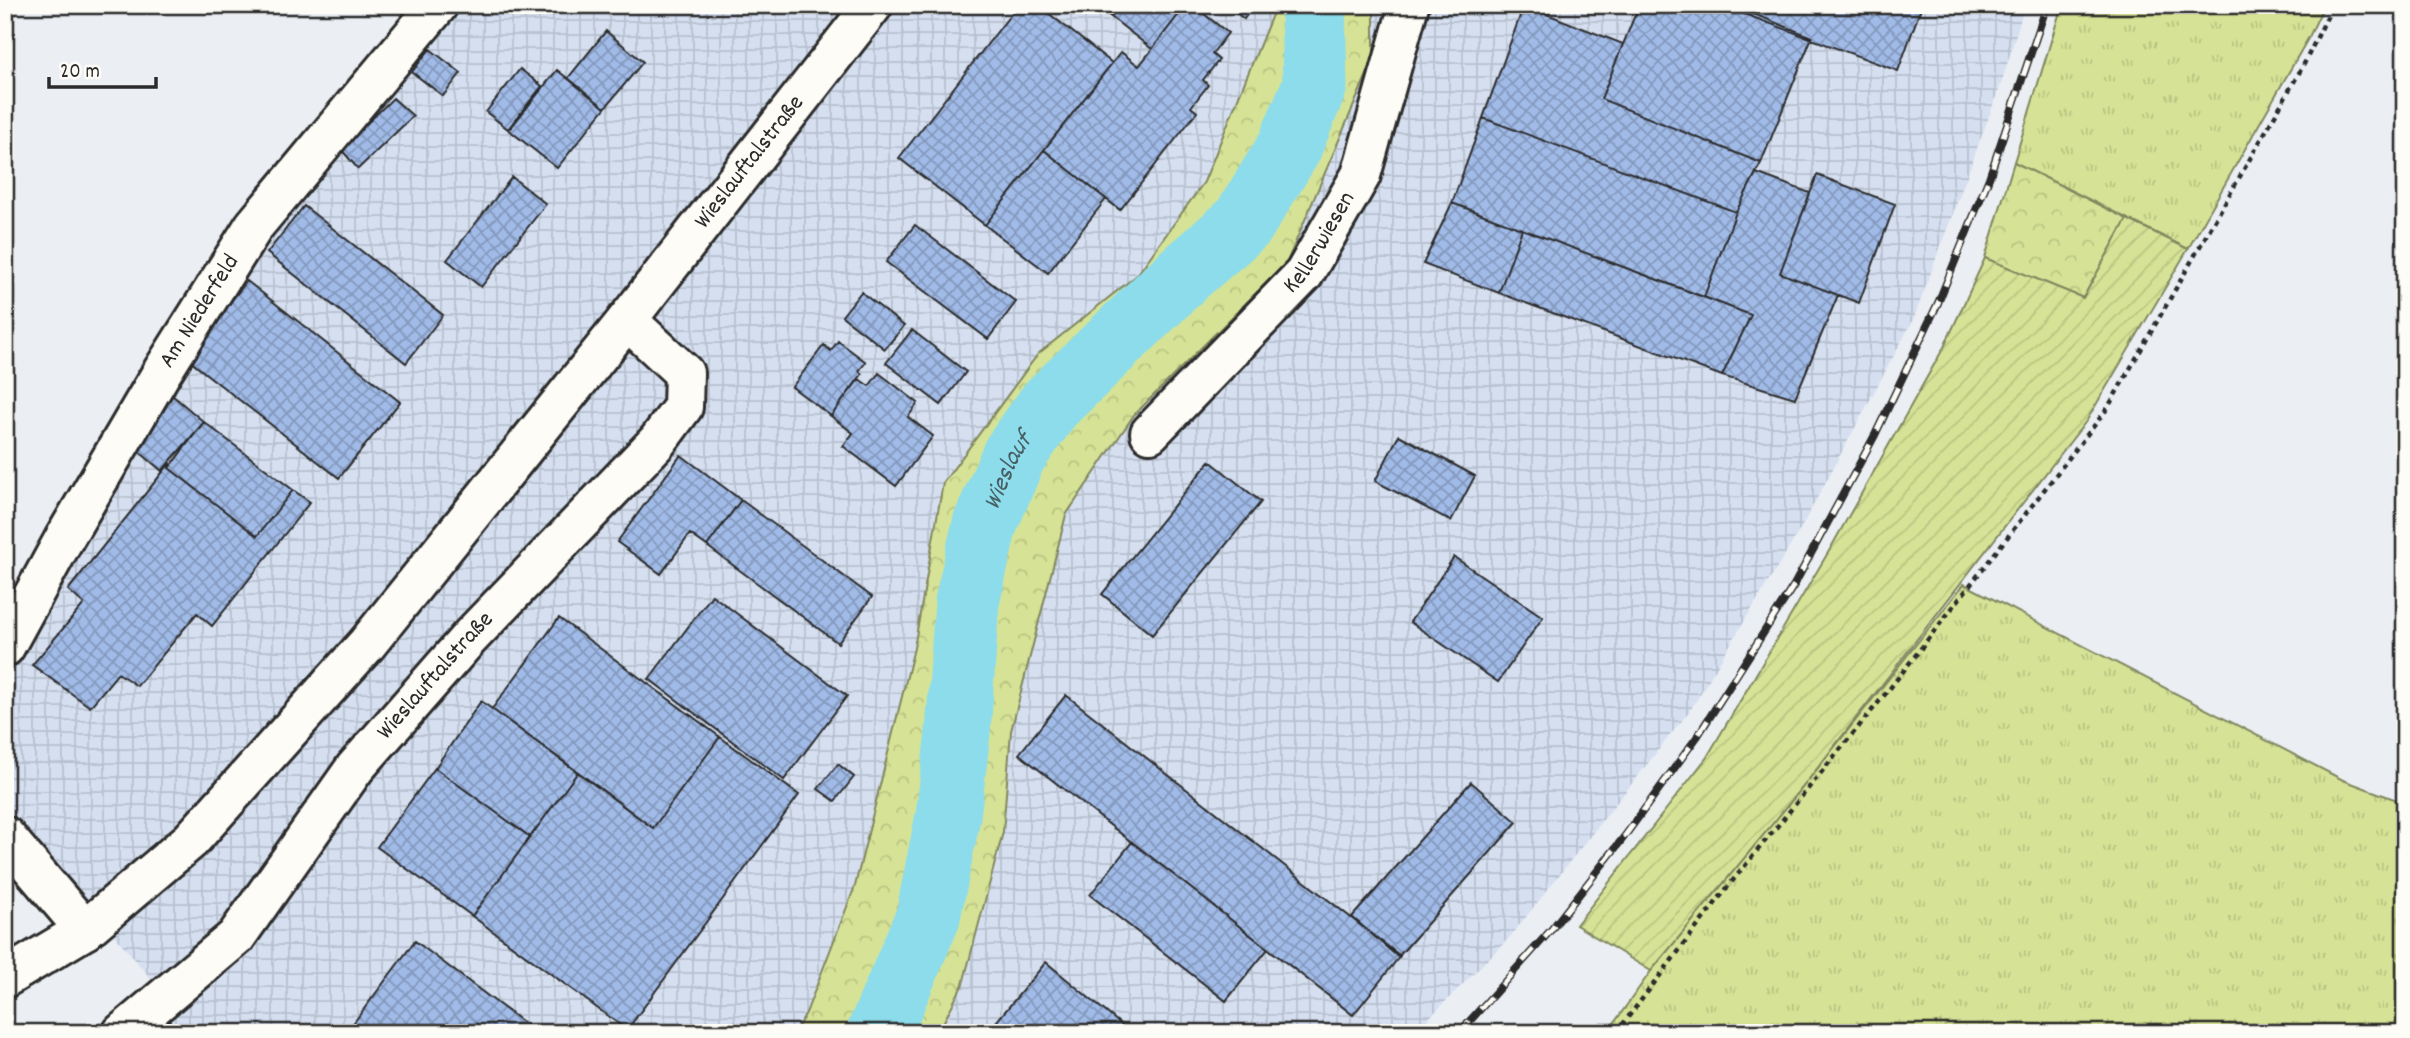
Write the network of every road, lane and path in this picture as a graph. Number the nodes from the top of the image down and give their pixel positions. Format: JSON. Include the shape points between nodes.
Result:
{"nodes":[{"id":1,"x":438,"y":5,"type":"edge"},
{"id":2,"x":873,"y":5,"type":"edge"},
{"id":3,"x":1409,"y":5,"type":"edge"},
{"id":4,"x":2333,"y":5,"type":"edge"},
{"id":5,"x":627,"y":320,"type":"junction"},
{"id":6,"x":1150,"y":432,"type":"dead end"},
{"id":7,"x":5,"y":648,"type":"edge"},
{"id":8,"x":5,"y":836,"type":"edge"},
{"id":9,"x":85,"y":930,"type":"junction"},
{"id":10,"x":5,"y":978,"type":"edge"},
{"id":11,"x":122,"y":1033,"type":"edge"},
{"id":12,"x":1616,"y":1033,"type":"edge"}],
"edges":[{"from":1,"to":7,"type":"street","name":"Am Niederfeld","via":[[254,226],[162,372]]},
{"from":2,"to":5,"type":"street","name":"Wieslauftalstraße"},
{"from":3,"to":6,"type":"street","name":"Kellerwiesen","via":[[1361,175],[1304,274]]},
{"from":4,"to":12,"type":"path","via":[[2303,66],[2107,409]]},
{"from":5,"to":9,"type":"street","name":"Wieslauftalstraße","via":[[367,645],[191,840]]},
{"from":5,"to":11,"type":"street","name":"Wieslauftalstraße","via":[[684,373],[683,407],[657,442],[469,638],[355,768],[236,937]]},
{"from":8,"to":9,"type":"street"},
{"from":9,"to":10,"type":"street","name":"Wieslauftalstraße"}]}
